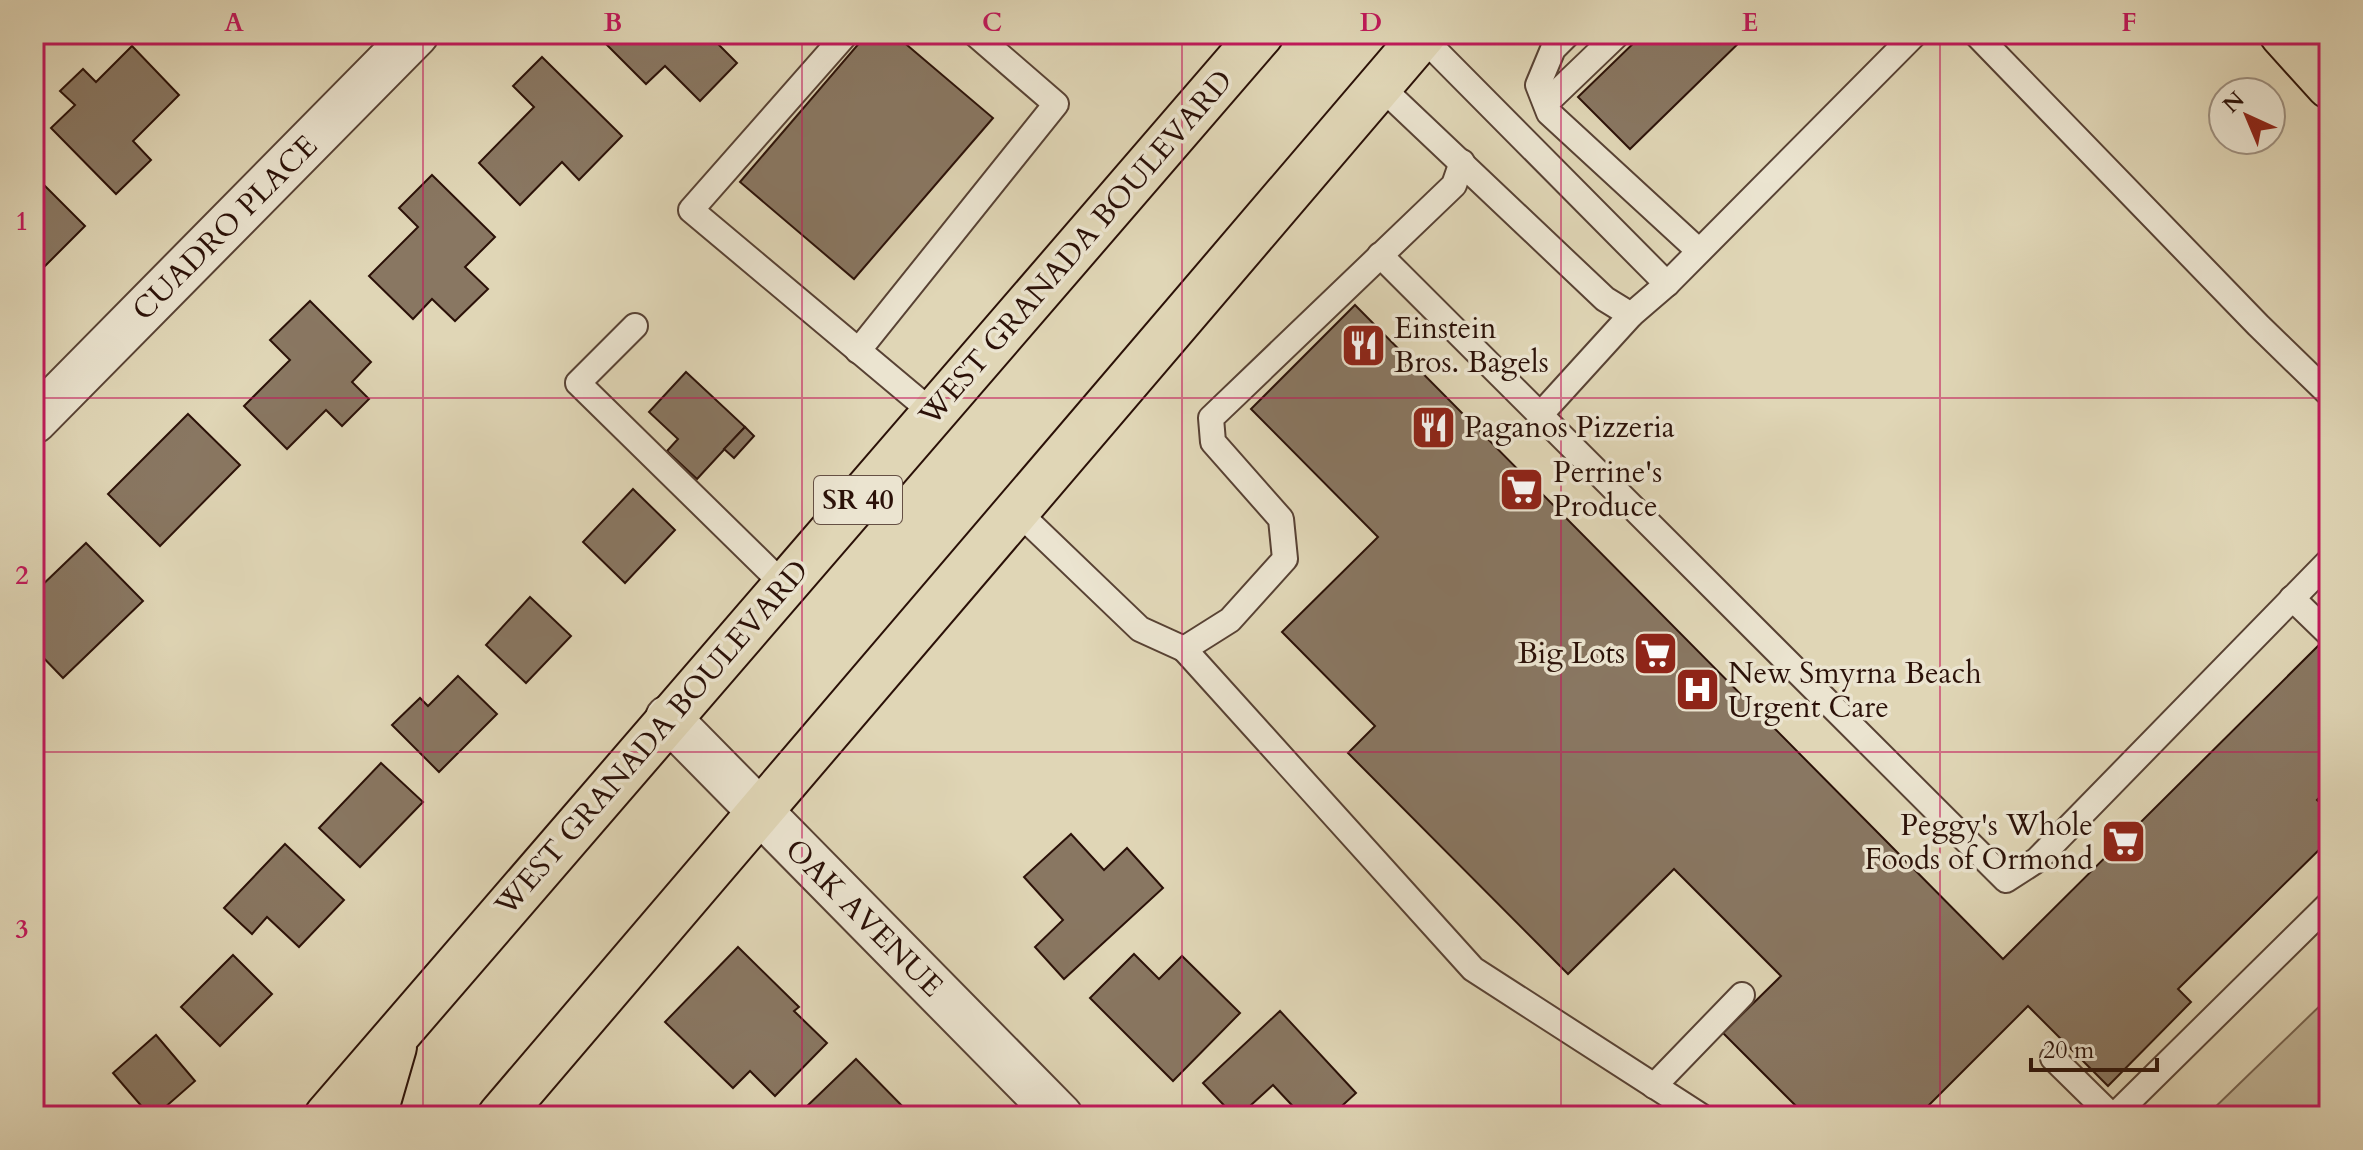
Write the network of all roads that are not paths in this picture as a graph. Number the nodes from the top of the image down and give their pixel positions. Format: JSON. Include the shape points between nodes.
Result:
{"nodes":[{"id":1,"x":416,"y":34,"type":"edge"},
{"id":2,"x":846,"y":34,"type":"edge"},
{"id":3,"x":975,"y":34,"type":"edge"},
{"id":4,"x":1261,"y":34,"type":"edge"},
{"id":5,"x":1568,"y":34,"type":"edge"},
{"id":6,"x":1618,"y":34,"type":"edge"},
{"id":7,"x":1915,"y":34,"type":"edge"},
{"id":8,"x":1976,"y":34,"type":"edge"},
{"id":9,"x":2282,"y":34,"type":"edge"},
{"id":10,"x":1423,"y":36,"type":"edge"},
{"id":11,"x":1380,"y":86,"type":"junction"},
{"id":12,"x":2329,"y":86,"type":"edge"},
{"id":13,"x":1546,"y":103,"type":"junction"},
{"id":14,"x":1462,"y":162,"type":"junction"},
{"id":15,"x":1699,"y":251,"type":"junction"},
{"id":16,"x":1380,"y":255,"type":"junction"},
{"id":17,"x":1667,"y":284,"type":"junction"},
{"id":18,"x":1631,"y":315,"type":"junction"},
{"id":19,"x":635,"y":326,"type":"dead end"},
{"id":20,"x":858,"y":351,"type":"junction"},
{"id":21,"x":2329,"y":394,"type":"edge"},
{"id":22,"x":933,"y":413,"type":"junction"},
{"id":23,"x":1540,"y":415,"type":"junction"},
{"id":24,"x":34,"y":421,"type":"edge"},
{"id":25,"x":1017,"y":511,"type":"junction"},
{"id":26,"x":2326,"y":569,"type":"edge"},
{"id":27,"x":784,"y":585,"type":"junction"},
{"id":28,"x":2292,"y":598,"type":"junction"},
{"id":29,"x":2329,"y":634,"type":"edge"},
{"id":30,"x":1184,"y":649,"type":"junction"},
{"id":31,"x":668,"y":718,"type":"junction"},
{"id":32,"x":759,"y":812,"type":"junction"},
{"id":33,"x":2329,"y":904,"type":"edge"},
{"id":34,"x":1742,"y":995,"type":"dead end"},
{"id":35,"x":398,"y":1033,"type":"junction"},
{"id":36,"x":2053,"y":1058,"type":"dead end"},
{"id":37,"x":1654,"y":1086,"type":"junction"},
{"id":38,"x":327,"y":1116,"type":"edge"},
{"id":39,"x":374,"y":1116,"type":"edge"},
{"id":40,"x":500,"y":1116,"type":"edge"},
{"id":41,"x":1060,"y":1116,"type":"edge"},
{"id":42,"x":1701,"y":1116,"type":"edge"},
{"id":43,"x":2113,"y":1116,"type":"edge"}],
"edges":[{"from":1,"to":24,"type":"street","name":"CUADRO PLACE"},
{"from":2,"to":20,"type":"lane","via":[[691,210]]},
{"from":3,"to":20,"type":"lane","via":[[1056,104]]},
{"from":4,"to":22,"type":"main road","name":"WEST GRANADA BOULEVARD","number":"SR 40"},
{"from":5,"to":13,"type":"lane","via":[[1553,49],[1538,85]]},
{"from":6,"to":13,"type":"lane"},
{"from":7,"to":15,"type":"lane"},
{"from":8,"to":21,"type":"lane"},
{"from":9,"to":12,"type":"main road"},
{"from":10,"to":11,"type":"main road"},
{"from":10,"to":17,"type":"lane"},
{"from":11,"to":14,"type":"lane"},
{"from":11,"to":25,"type":"main road"},
{"from":13,"to":15,"type":"lane","via":[[1549,113]]},
{"from":14,"to":16,"type":"lane","via":[[1454,185]]},
{"from":14,"to":18,"type":"lane","via":[[1605,299]]},
{"from":15,"to":17,"type":"lane"},
{"from":16,"to":23,"type":"lane"},
{"from":16,"to":30,"type":"lane","via":[[1211,418],[1213,442],[1281,519],[1285,559],[1230,620]]},
{"from":17,"to":18,"type":"lane"},
{"from":18,"to":23,"type":"lane"},
{"from":19,"to":27,"type":"lane","via":[[578,383]]},
{"from":20,"to":22,"type":"lane"},
{"from":22,"to":27,"type":"main road","name":"WEST GRANADA BOULEVARD","number":"SR 40"},
{"from":23,"to":28,"type":"lane","via":[[2006,880],[2037,860]]},
{"from":25,"to":30,"type":"lane","via":[[1140,629]]},
{"from":25,"to":32,"type":"main road"},
{"from":26,"to":28,"type":"lane"},
{"from":27,"to":31,"type":"main road","name":"WEST GRANADA BOULEVARD","number":"SR 40"},
{"from":28,"to":29,"type":"lane"},
{"from":30,"to":37,"type":"lane","via":[[1473,969]]},
{"from":31,"to":32,"type":"street","name":"OAK AVENUE"},
{"from":31,"to":35,"type":"main road","name":"WEST GRANADA BOULEVARD","number":"SR 40"},
{"from":32,"to":40,"type":"main road"},
{"from":32,"to":41,"type":"street","name":"OAK AVENUE"},
{"from":33,"to":43,"type":"lane"},
{"from":34,"to":37,"type":"lane"},
{"from":35,"to":38,"type":"main road","name":"WEST GRANADA BOULEVARD","number":"SR 40"},
{"from":35,"to":39,"type":"main road"},
{"from":36,"to":43,"type":"lane"},
{"from":37,"to":42,"type":"lane"}]}
